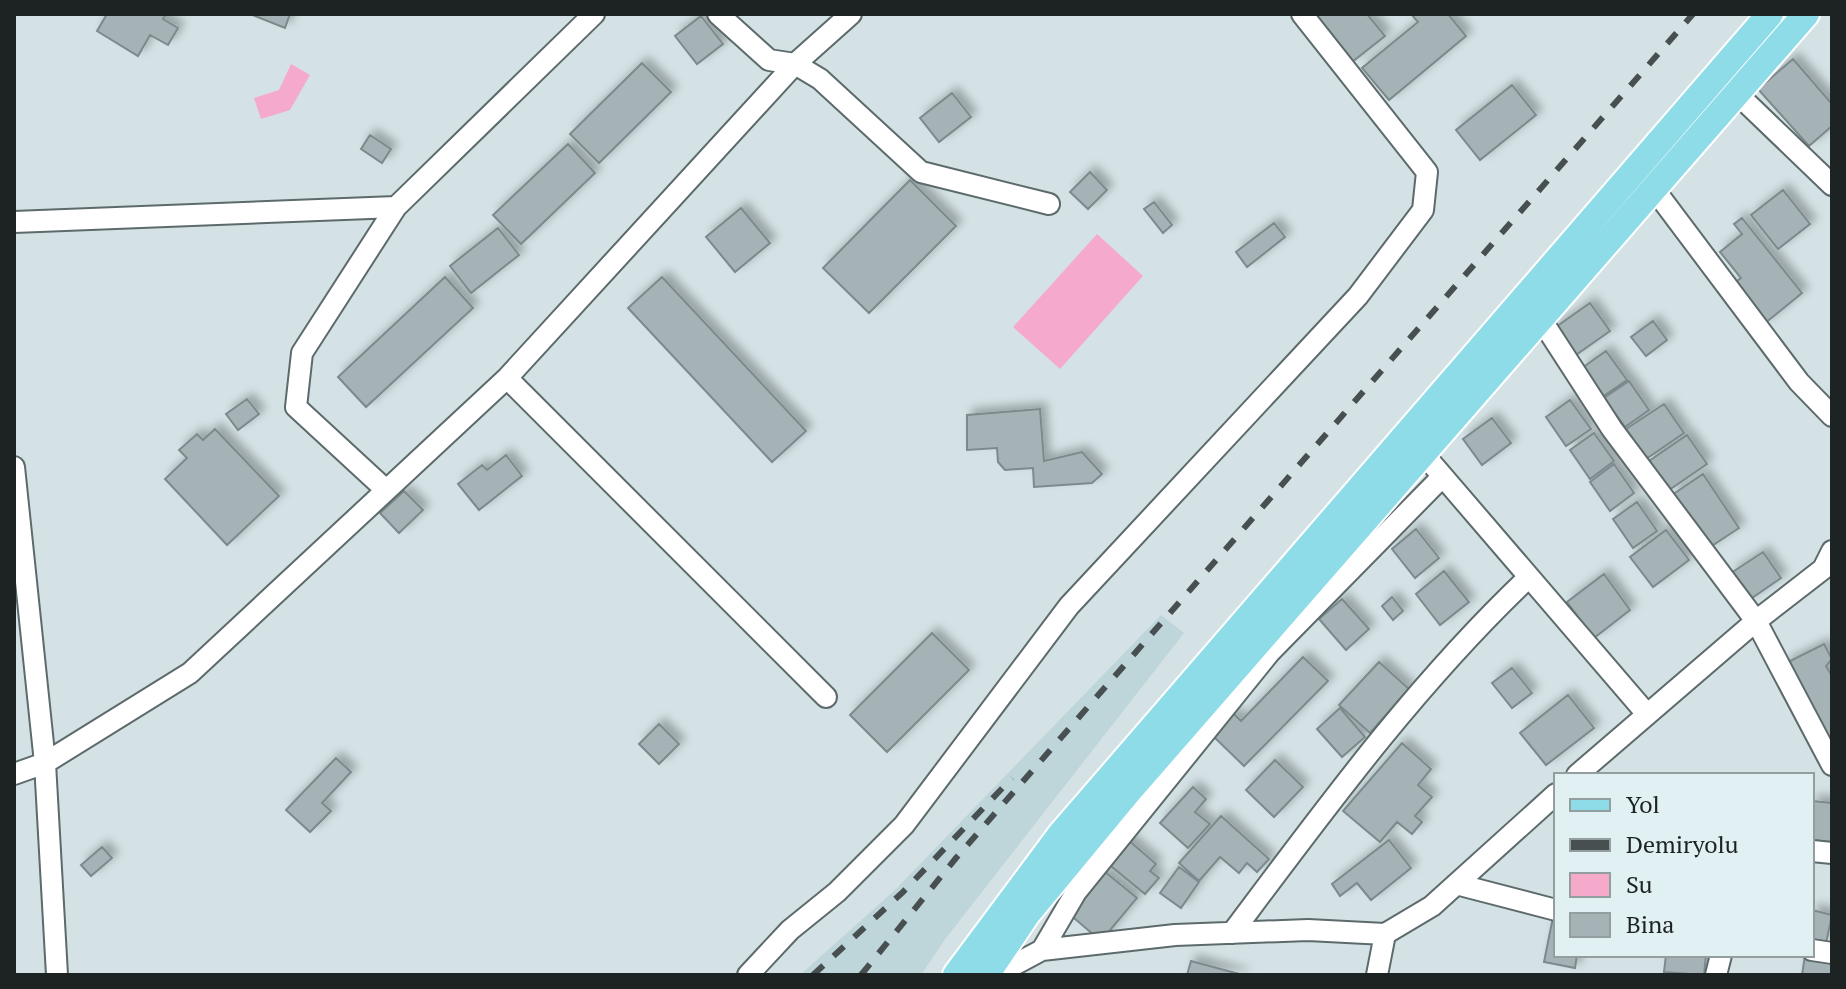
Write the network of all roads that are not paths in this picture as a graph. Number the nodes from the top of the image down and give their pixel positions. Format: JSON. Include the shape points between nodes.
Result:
{"nodes":[{"id":1,"x":594,"y":14,"type":"edge"},
{"id":2,"x":718,"y":14,"type":"edge"},
{"id":3,"x":851,"y":14,"type":"edge"},
{"id":4,"x":1302,"y":14,"type":"edge"},
{"id":5,"x":1770,"y":14,"type":"edge"},
{"id":6,"x":1806,"y":14,"type":"edge"},
{"id":7,"x":795,"y":64,"type":"junction"},
{"id":8,"x":1719,"y":76,"type":"junction"},
{"id":9,"x":1738,"y":95,"type":"junction"},
{"id":10,"x":1645,"y":178,"type":"junction"},
{"id":11,"x":1832,"y":185,"type":"edge"},
{"id":12,"x":1049,"y":204,"type":"dead end"},
{"id":13,"x":396,"y":207,"type":"junction"},
{"id":14,"x":14,"y":222,"type":"edge"},
{"id":15,"x":1534,"y":308,"type":"junction"},
{"id":16,"x":507,"y":378,"type":"junction"},
{"id":17,"x":1832,"y":416,"type":"edge"},
{"id":18,"x":1415,"y":443,"type":"junction"},
{"id":19,"x":14,"y":467,"type":"edge"},
{"id":20,"x":1442,"y":477,"type":"junction"},
{"id":21,"x":386,"y":490,"type":"junction"},
{"id":22,"x":1832,"y":551,"type":"edge"},
{"id":23,"x":1529,"y":577,"type":"junction"},
{"id":24,"x":1756,"y":621,"type":"junction"},
{"id":25,"x":826,"y":697,"type":"dead end"},
{"id":26,"x":1646,"y":713,"type":"junction"},
{"id":27,"x":45,"y":763,"type":"junction"},
{"id":28,"x":1832,"y":765,"type":"edge"},
{"id":29,"x":1579,"y":773,"type":"edge"},
{"id":30,"x":14,"y":774,"type":"edge"},
{"id":31,"x":1554,"y":796,"type":"edge"},
{"id":32,"x":1456,"y":884,"type":"junction"},
{"id":33,"x":1554,"y":909,"type":"edge"},
{"id":34,"x":1232,"y":933,"type":"junction"},
{"id":35,"x":1385,"y":934,"type":"junction"},
{"id":36,"x":1042,"y":950,"type":"junction"},
{"id":37,"x":57,"y":975,"type":"edge"},
{"id":38,"x":748,"y":975,"type":"edge"},
{"id":39,"x":956,"y":975,"type":"edge"},
{"id":40,"x":986,"y":975,"type":"edge"},
{"id":41,"x":995,"y":975,"type":"edge"},
{"id":42,"x":1377,"y":975,"type":"edge"}],
"edges":[{"from":1,"to":13,"type":"street"},
{"from":2,"to":7,"type":"street","via":[[769,60]]},
{"from":3,"to":7,"type":"street"},
{"from":4,"to":38,"type":"street","via":[[1427,172],[1423,210],[1358,296],[1069,606],[904,825]]},
{"from":5,"to":8,"type":"main road"},
{"from":6,"to":9,"type":"main road"},
{"from":7,"to":12,"type":"street","via":[[820,79],[921,172]]},
{"from":7,"to":16,"type":"street"},
{"from":8,"to":9,"type":"street"},
{"from":8,"to":10,"type":"main road"},
{"from":9,"to":10,"type":"main road"},
{"from":9,"to":11,"type":"street"},
{"from":10,"to":15,"type":"main road"},
{"from":10,"to":17,"type":"street","via":[[1799,382]]},
{"from":13,"to":14,"type":"street"},
{"from":13,"to":21,"type":"street","via":[[302,353],[296,407]]},
{"from":15,"to":18,"type":"main road"},
{"from":15,"to":24,"type":"street","via":[[1612,429]]},
{"from":16,"to":21,"type":"street"},
{"from":16,"to":25,"type":"street"},
{"from":18,"to":20,"type":"street"},
{"from":18,"to":39,"type":"main road","via":[[1061,834]]},
{"from":18,"to":40,"type":"main road","via":[[1027,914]]},
{"from":19,"to":27,"type":"street"},
{"from":20,"to":23,"type":"street"},
{"from":20,"to":36,"type":"street","via":[[1270,652],[1076,892]]},
{"from":21,"to":27,"type":"street","via":[[190,673]]},
{"from":22,"to":24,"type":"street","via":[[1823,569]]},
{"from":23,"to":26,"type":"street"},
{"from":23,"to":34,"type":"street","via":[[1477,626],[1355,768]]},
{"from":24,"to":26,"type":"street"},
{"from":24,"to":28,"type":"street"},
{"from":26,"to":29,"type":"street"},
{"from":27,"to":30,"type":"street"},
{"from":27,"to":37,"type":"street"},
{"from":31,"to":32,"type":"street"},
{"from":32,"to":33,"type":"street"},
{"from":32,"to":35,"type":"street","via":[[1432,906]]},
{"from":34,"to":35,"type":"street"},
{"from":34,"to":36,"type":"street"},
{"from":35,"to":42,"type":"street"},
{"from":36,"to":41,"type":"street"}]}
